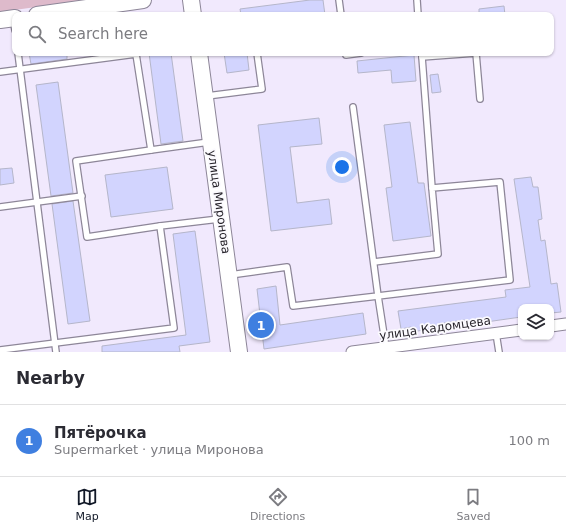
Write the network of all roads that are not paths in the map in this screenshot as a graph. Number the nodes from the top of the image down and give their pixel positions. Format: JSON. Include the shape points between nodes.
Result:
{"nodes":[{"id":1,"x":143,"y":0,"type":"edge"},
{"id":2,"x":191,"y":0,"type":"edge"},
{"id":3,"x":339,"y":0,"type":"edge"},
{"id":4,"x":417,"y":0,"type":"edge"},
{"id":5,"x":58,"y":12,"type":"edge"},
{"id":6,"x":193,"y":12,"type":"edge"},
{"id":7,"x":341,"y":12,"type":"edge"},
{"id":8,"x":418,"y":12,"type":"edge"},
{"id":9,"x":18,"y":56,"type":"edge"},
{"id":10,"x":122,"y":56,"type":"edge"},
{"id":11,"x":136,"y":56,"type":"edge"},
{"id":12,"x":199,"y":56,"type":"edge"},
{"id":13,"x":257,"y":56,"type":"edge"},
{"id":14,"x":422,"y":56,"type":"edge"},
{"id":15,"x":476,"y":56,"type":"edge"},
{"id":16,"x":20,"y":70,"type":"junction"},
{"id":17,"x":0,"y":72,"type":"edge"},
{"id":18,"x":205,"y":96,"type":"junction"},
{"id":19,"x":480,"y":99,"type":"dead end"},
{"id":20,"x":353,"y":107,"type":"dead end"},
{"id":21,"x":211,"y":141,"type":"junction"},
{"id":22,"x":150,"y":150,"type":"junction"},
{"id":23,"x":432,"y":188,"type":"junction"},
{"id":24,"x":82,"y":196,"type":"junction"},
{"id":25,"x":38,"y":202,"type":"junction"},
{"id":26,"x":0,"y":207,"type":"edge"},
{"id":27,"x":221,"y":219,"type":"junction"},
{"id":28,"x":160,"y":226,"type":"junction"},
{"id":29,"x":374,"y":262,"type":"junction"},
{"id":30,"x":229,"y":275,"type":"junction"},
{"id":31,"x":378,"y":296,"type":"junction"},
{"id":32,"x":566,"y":324,"type":"edge"},
{"id":33,"x":554,"y":326,"type":"edge"},
{"id":34,"x":518,"y":330,"type":"edge"},
{"id":35,"x":496,"y":333,"type":"junction"},
{"id":36,"x":56,"y":343,"type":"junction"},
{"id":37,"x":386,"y":348,"type":"junction"},
{"id":38,"x":0,"y":350,"type":"edge"},
{"id":39,"x":56,"y":352,"type":"edge"},
{"id":40,"x":239,"y":352,"type":"edge"},
{"id":41,"x":352,"y":352,"type":"edge"},
{"id":42,"x":499,"y":352,"type":"edge"}],
"edges":[{"from":1,"to":5,"type":"main road"},
{"from":2,"to":6,"type":"main road"},
{"from":3,"to":7,"type":"lane"},
{"from":4,"to":8,"type":"lane"},
{"from":9,"to":16,"type":"lane"},
{"from":10,"to":16,"type":"lane"},
{"from":11,"to":22,"type":"lane"},
{"from":12,"to":18,"type":"main road","name":"улица Миронова"},
{"from":13,"to":18,"type":"lane","via":[[262,89]]},
{"from":14,"to":23,"type":"lane"},
{"from":15,"to":19,"type":"lane"},
{"from":16,"to":17,"type":"lane"},
{"from":16,"to":25,"type":"lane"},
{"from":18,"to":21,"type":"main road","name":"улица Миронова"},
{"from":20,"to":29,"type":"lane"},
{"from":21,"to":22,"type":"lane"},
{"from":21,"to":27,"type":"main road","name":"улица Миронова"},
{"from":22,"to":24,"type":"lane","via":[[76,161]]},
{"from":23,"to":29,"type":"lane","via":[[438,254]]},
{"from":23,"to":31,"type":"lane","via":[[500,182],[510,280]]},
{"from":24,"to":25,"type":"lane"},
{"from":24,"to":28,"type":"lane","via":[[87,237]]},
{"from":25,"to":26,"type":"lane"},
{"from":25,"to":36,"type":"lane"},
{"from":27,"to":28,"type":"lane"},
{"from":27,"to":30,"type":"main road","name":"улица Миронова"},
{"from":28,"to":36,"type":"lane","via":[[174,328]]},
{"from":29,"to":31,"type":"lane"},
{"from":30,"to":31,"type":"lane","via":[[287,267],[293,306]]},
{"from":30,"to":40,"type":"main road","name":"улица Миронова"},
{"from":31,"to":37,"type":"lane"},
{"from":32,"to":33,"type":"street"},
{"from":34,"to":35,"type":"street","name":"улица Кадомцева"},
{"from":35,"to":37,"type":"street","name":"улица Кадомцева"},
{"from":35,"to":42,"type":"lane"},
{"from":36,"to":38,"type":"lane"},
{"from":36,"to":39,"type":"lane"},
{"from":37,"to":41,"type":"street","name":"улица Кадомцева"}]}
